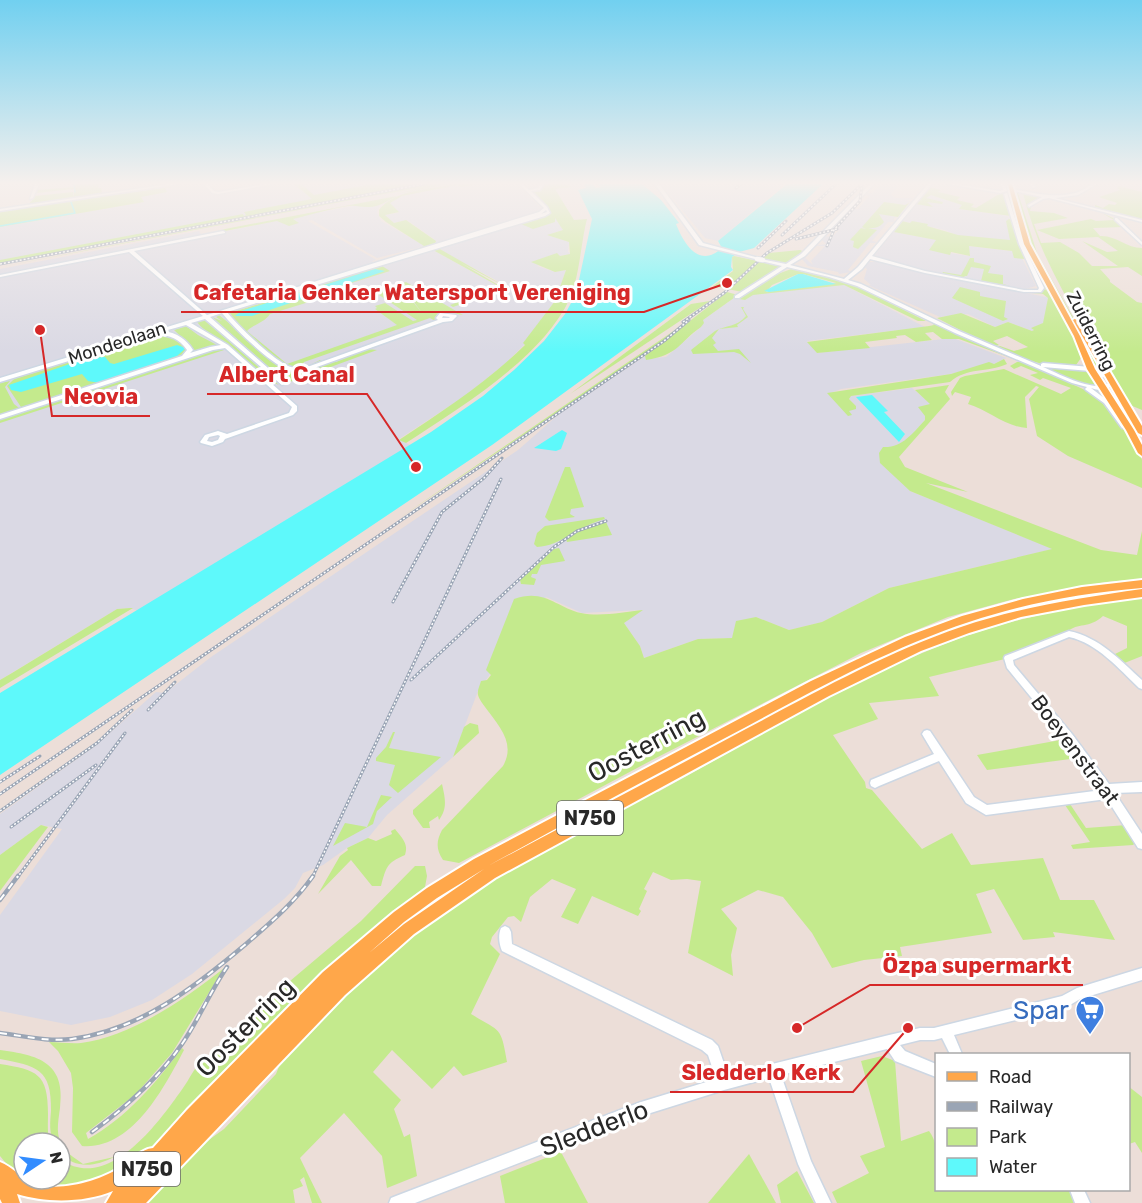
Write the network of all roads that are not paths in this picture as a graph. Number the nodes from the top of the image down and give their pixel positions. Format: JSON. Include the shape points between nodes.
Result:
{"nodes":[{"id":1,"x":181,"y":240,"type":"edge"},
{"id":2,"x":455,"y":240,"type":"edge"},
{"id":3,"x":456,"y":240,"type":"edge"},
{"id":4,"x":697,"y":240,"type":"edge"},
{"id":5,"x":818,"y":240,"type":"edge"},
{"id":6,"x":883,"y":240,"type":"edge"},
{"id":7,"x":1021,"y":240,"type":"edge"},
{"id":8,"x":1026,"y":240,"type":"edge"},
{"id":9,"x":1032,"y":240,"type":"edge"},
{"id":10,"x":443,"y":244,"type":"junction"},
{"id":11,"x":130,"y":250,"type":"junction"},
{"id":12,"x":869,"y":257,"type":"junction"},
{"id":13,"x":789,"y":266,"type":"junction"},
{"id":14,"x":0,"y":276,"type":"edge"},
{"id":15,"x":848,"y":280,"type":"junction"},
{"id":16,"x":737,"y":297,"type":"dead end"},
{"id":17,"x":223,"y":311,"type":"junction"},
{"id":18,"x":216,"y":313,"type":"junction"},
{"id":19,"x":464,"y":315,"type":"dead end"},
{"id":20,"x":206,"y":316,"type":"junction"},
{"id":21,"x":198,"y":318,"type":"junction"},
{"id":22,"x":230,"y":320,"type":"junction"},
{"id":23,"x":183,"y":323,"type":"junction"},
{"id":24,"x":202,"y":331,"type":"junction"},
{"id":25,"x":174,"y":334,"type":"junction"},
{"id":26,"x":140,"y":337,"type":"junction"},
{"id":27,"x":226,"y":346,"type":"junction"},
{"id":28,"x":1084,"y":354,"type":"junction"},
{"id":29,"x":1020,"y":359,"type":"junction"},
{"id":30,"x":178,"y":360,"type":"junction"},
{"id":31,"x":1072,"y":367,"type":"junction"},
{"id":32,"x":1091,"y":369,"type":"junction"},
{"id":33,"x":2,"y":379,"type":"edge"},
{"id":34,"x":1111,"y":381,"type":"junction"},
{"id":35,"x":1074,"y":382,"type":"junction"},
{"id":36,"x":282,"y":383,"type":"dead end"},
{"id":37,"x":1102,"y":388,"type":"junction"},
{"id":38,"x":0,"y":417,"type":"edge"},
{"id":39,"x":208,"y":433,"type":"dead end"},
{"id":40,"x":1138,"y":436,"type":"edge"},
{"id":41,"x":1142,"y":453,"type":"edge"},
{"id":42,"x":1142,"y":584,"type":"edge"},
{"id":43,"x":1142,"y":592,"type":"edge"},
{"id":44,"x":1142,"y":685,"type":"edge"},
{"id":45,"x":927,"y":734,"type":"dead end"},
{"id":46,"x":940,"y":756,"type":"junction"},
{"id":47,"x":875,"y":783,"type":"dead end"},
{"id":48,"x":1142,"y":787,"type":"edge"},
{"id":49,"x":1108,"y":791,"type":"junction"},
{"id":50,"x":1142,"y":844,"type":"edge"},
{"id":51,"x":506,"y":932,"type":"dead end"},
{"id":52,"x":1142,"y":974,"type":"edge"},
{"id":53,"x":946,"y":1032,"type":"junction"},
{"id":54,"x":889,"y":1041,"type":"junction"},
{"id":55,"x":956,"y":1053,"type":"edge"},
{"id":56,"x":773,"y":1070,"type":"junction"},
{"id":57,"x":935,"y":1070,"type":"edge"},
{"id":58,"x":724,"y":1083,"type":"junction"},
{"id":59,"x":176,"y":1134,"type":"junction"},
{"id":60,"x":0,"y":1171,"type":"edge"},
{"id":61,"x":0,"y":1178,"type":"edge"},
{"id":62,"x":11,"y":1203,"type":"edge"},
{"id":63,"x":115,"y":1203,"type":"edge"},
{"id":64,"x":133,"y":1203,"type":"edge"},
{"id":65,"x":396,"y":1203,"type":"edge"},
{"id":66,"x":824,"y":1203,"type":"edge"}],
"edges":[{"from":1,"to":11,"type":"street"},
{"from":2,"to":10,"type":"street","name":"Mondeolaan"},
{"from":3,"to":10,"type":"street","name":"Mondeolaan"},
{"from":4,"to":13,"type":"street","bridge":true,"via":[[716,250]]},
{"from":5,"to":13,"type":"street"},
{"from":6,"to":12,"type":"street"},
{"from":7,"to":12,"type":"street","name":"Zuiderring","via":[[1042,288],[1039,291],[925,272]]},
{"from":8,"to":28,"type":"main road","name":"Zuiderring"},
{"from":9,"to":34,"type":"main road","name":"Zuiderring"},
{"from":10,"to":17,"type":"street","name":"Mondeolaan"},
{"from":11,"to":14,"type":"street"},
{"from":11,"to":20,"type":"street"},
{"from":12,"to":15,"type":"street","via":[[857,277]]},
{"from":13,"to":15,"type":"street"},
{"from":13,"to":16,"type":"street"},
{"from":15,"to":29,"type":"street"},
{"from":17,"to":18,"type":"street","name":"Mondeolaan"},
{"from":17,"to":22,"type":"street"},
{"from":18,"to":20,"type":"street","name":"Mondeolaan"},
{"from":18,"to":22,"type":"street"},
{"from":19,"to":22,"type":"street","via":[[301,369],[282,364]]},
{"from":20,"to":21,"type":"street","name":"Mondeolaan"},
{"from":20,"to":36,"type":"street"},
{"from":21,"to":23,"type":"street","name":"Mondeolaan"},
{"from":21,"to":24,"type":"street","via":[[195,322]]},
{"from":23,"to":24,"type":"street"},
{"from":23,"to":25,"type":"street","via":[[172,328]]},
{"from":23,"to":26,"type":"street","name":"Mondeolaan"},
{"from":24,"to":27,"type":"street"},
{"from":25,"to":26,"type":"street"},
{"from":25,"to":30,"type":"street","via":[[190,350]]},
{"from":26,"to":33,"type":"street","name":"Mondeolaan"},
{"from":27,"to":30,"type":"street","name":"Mondeolaan"},
{"from":27,"to":39,"type":"street","via":[[295,407],[277,419],[219,442],[206,444],[204,438]]},
{"from":28,"to":31,"type":"street","via":[[1082,362]]},
{"from":28,"to":32,"type":"main road","name":"Zuiderring"},
{"from":29,"to":31,"type":"street"},
{"from":29,"to":35,"type":"street"},
{"from":30,"to":38,"type":"street","name":"Mondeolaan"},
{"from":31,"to":32,"type":"street"},
{"from":32,"to":34,"type":"street"},
{"from":32,"to":37,"type":"main road","name":"Zuiderring"},
{"from":34,"to":37,"type":"street"},
{"from":34,"to":40,"type":"main road","name":"Zuiderring"},
{"from":35,"to":37,"type":"street"},
{"from":35,"to":40,"type":"street","via":[[1106,402]]},
{"from":37,"to":40,"type":"main road","name":"Zuiderring"},
{"from":40,"to":41,"type":"main road","name":"Zuiderring"},
{"from":42,"to":59,"type":"main road","name":"Oosterring","number":"N750","via":[[1014,605],[908,640],[815,684],[479,864],[432,892],[369,943],[289,1017]]},
{"from":43,"to":64,"type":"main road","name":"Oosterring","number":"N750","via":[[1022,613],[917,648],[825,693],[490,873],[409,929],[339,989]]},
{"from":44,"to":49,"type":"street","name":"Boeyenstraat","via":[[1076,634],[1008,658],[1019,679],[1069,737]]},
{"from":45,"to":46,"type":"street"},
{"from":46,"to":47,"type":"street"},
{"from":46,"to":49,"type":"street","via":[[970,800],[986,810]]},
{"from":48,"to":49,"type":"street"},
{"from":49,"to":50,"type":"street","name":"Boeyenstraat"},
{"from":51,"to":58,"type":"street","via":[[506,947],[707,1045],[713,1051]]},
{"from":52,"to":53,"type":"street","name":"Sledderlo","via":[[1077,994],[1065,1002]]},
{"from":53,"to":54,"type":"street","name":"Sledderlo"},
{"from":53,"to":55,"type":"street"},
{"from":54,"to":56,"type":"street","name":"Sledderlo"},
{"from":54,"to":57,"type":"street","via":[[900,1056]]},
{"from":56,"to":58,"type":"street","name":"Sledderlo"},
{"from":56,"to":66,"type":"street","via":[[805,1164]]},
{"from":58,"to":65,"type":"street","name":"Sledderlo","via":[[641,1109]]},
{"from":59,"to":60,"type":"main road","via":[[126,1176],[76,1197],[33,1193]]},
{"from":59,"to":63,"type":"main road","name":"Oosterring","number":"N750"},
{"from":61,"to":62,"type":"main road"}]}
